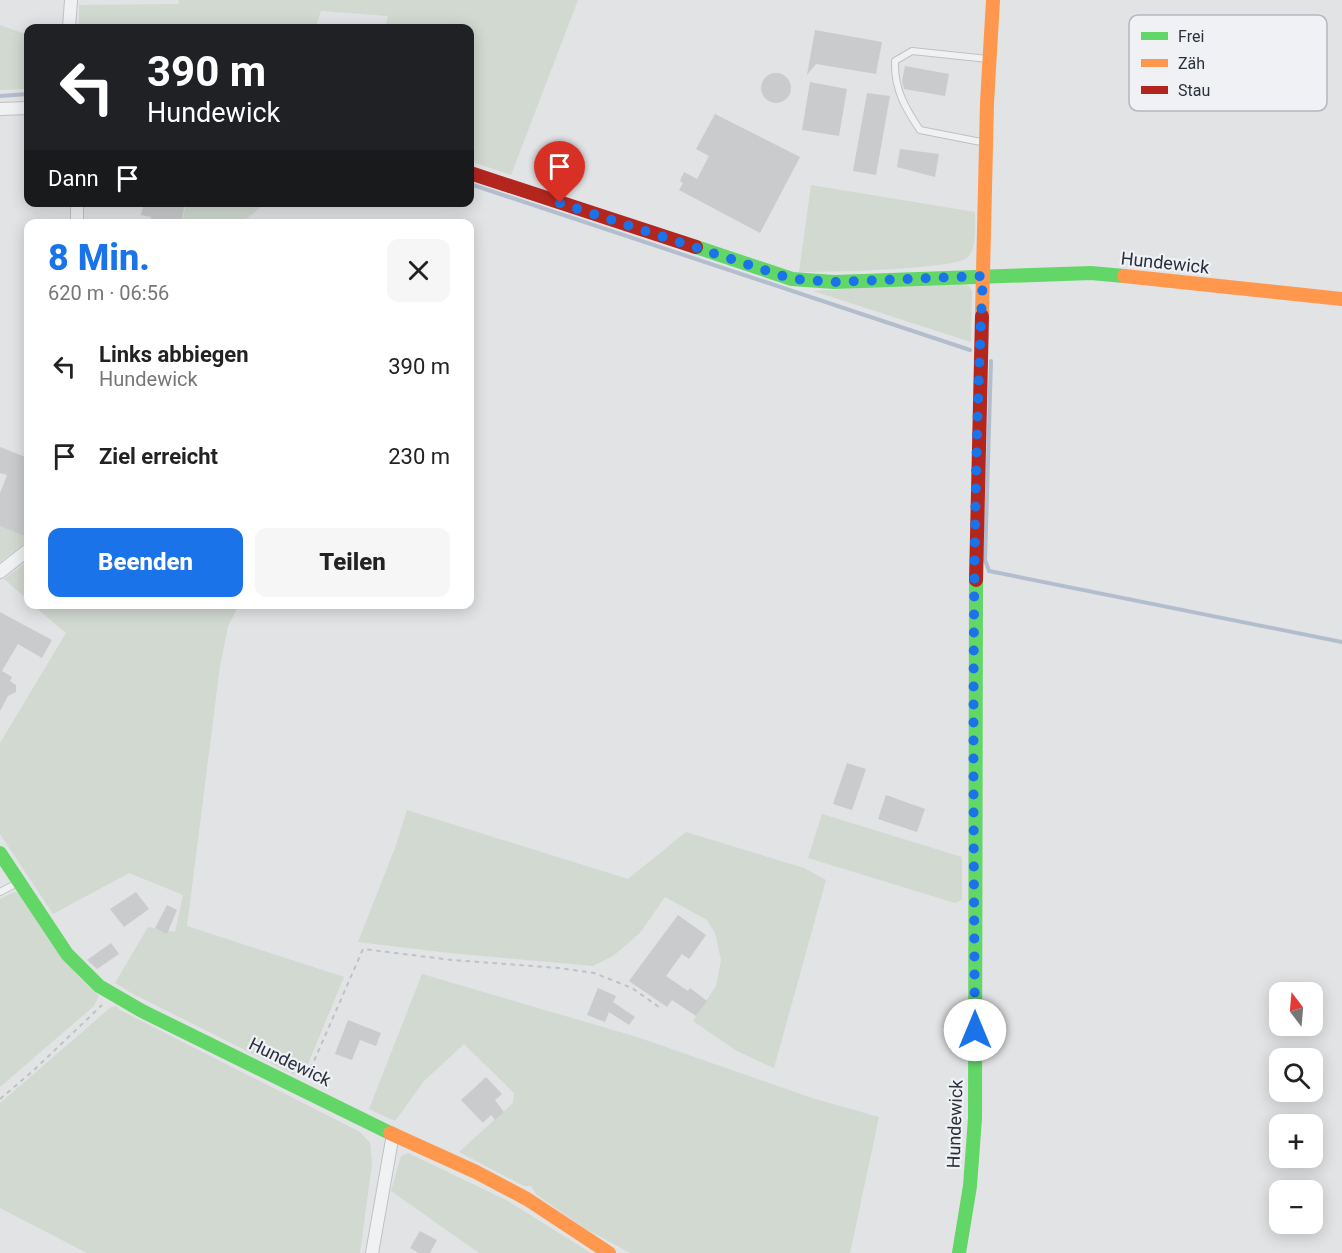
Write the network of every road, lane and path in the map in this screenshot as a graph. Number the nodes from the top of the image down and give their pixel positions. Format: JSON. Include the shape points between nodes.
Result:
{"nodes":[{"id":1,"x":71,"y":0,"type":"edge"},
{"id":2,"x":993,"y":0,"type":"edge"},
{"id":3,"x":69,"y":24,"type":"edge"},
{"id":4,"x":988,"y":59,"type":"junction"},
{"id":5,"x":0,"y":108,"type":"edge"},
{"id":6,"x":24,"y":108,"type":"edge"},
{"id":7,"x":986,"y":143,"type":"junction"},
{"id":8,"x":474,"y":175,"type":"edge"},
{"id":9,"x":983,"y":276,"type":"junction"},
{"id":10,"x":1342,"y":298,"type":"edge"},
{"id":11,"x":24,"y":553,"type":"edge"},
{"id":12,"x":0,"y":572,"type":"edge"},
{"id":13,"x":0,"y":853,"type":"edge"},
{"id":14,"x":19,"y":881,"type":"junction"},
{"id":15,"x":0,"y":892,"type":"edge"},
{"id":16,"x":113,"y":995,"type":"junction"},
{"id":17,"x":659,"y":1007,"type":"dead end"},
{"id":18,"x":302,"y":1088,"type":"junction"},
{"id":19,"x":0,"y":1099,"type":"edge"},
{"id":20,"x":393,"y":1134,"type":"junction"},
{"id":21,"x":372,"y":1253,"type":"edge"},
{"id":22,"x":609,"y":1253,"type":"edge"},
{"id":23,"x":959,"y":1253,"type":"edge"}],
"edges":[{"from":1,"to":3,"type":"street"},
{"from":2,"to":4,"type":"street","name":"Hundewick"},
{"from":4,"to":7,"type":"street","name":"Hundewick"},
{"from":4,"to":7,"type":"lane","via":[[912,51],[895,61],[894,78],[906,109],[920,130]]},
{"from":5,"to":6,"type":"street"},
{"from":7,"to":9,"type":"street","name":"Hundewick"},
{"from":8,"to":9,"type":"street","name":"Hundewick","via":[[792,279],[834,282]]},
{"from":9,"to":10,"type":"street","name":"Hundewick","via":[[1091,273]]},
{"from":9,"to":23,"type":"street","name":"Hundewick","via":[[973,758],[975,1118],[972,1173]]},
{"from":11,"to":12,"type":"street"},
{"from":13,"to":14,"type":"street","name":"Hundewick"},
{"from":14,"to":15,"type":"lane"},
{"from":14,"to":16,"type":"street","name":"Hundewick","via":[[67,954]]},
{"from":16,"to":18,"type":"street","name":"Hundewick"},
{"from":16,"to":19,"type":"path"},
{"from":17,"to":18,"type":"path","via":[[632,988],[594,974],[363,949]]},
{"from":18,"to":20,"type":"street","name":"Hundewick"},
{"from":20,"to":21,"type":"street"},
{"from":20,"to":22,"type":"street","name":"Hundewick","via":[[527,1199]]}]}
